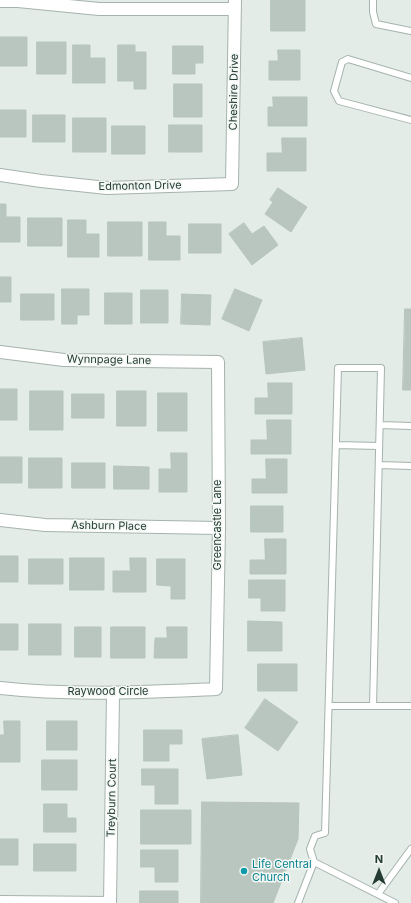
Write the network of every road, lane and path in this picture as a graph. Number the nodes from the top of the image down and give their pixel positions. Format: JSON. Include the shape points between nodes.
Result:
{"nodes":[{"id":1,"x":373,"y":0,"type":"edge"},
{"id":2,"x":0,"y":1,"type":"edge"},
{"id":3,"x":235,"y":5,"type":"edge"},
{"id":4,"x":411,"y":31,"type":"edge"},
{"id":5,"x":411,"y":78,"type":"edge"},
{"id":6,"x":411,"y":120,"type":"edge"},
{"id":7,"x":0,"y":175,"type":"edge"},
{"id":8,"x":232,"y":184,"type":"joint"},
{"id":9,"x":0,"y":352,"type":"edge"},
{"id":10,"x":218,"y":362,"type":"joint"},
{"id":11,"x":380,"y":426,"type":"junction"},
{"id":12,"x":411,"y":426,"type":"edge"},
{"id":13,"x":336,"y":445,"type":"junction"},
{"id":14,"x":379,"y":446,"type":"junction"},
{"id":15,"x":379,"y":465,"type":"junction"},
{"id":16,"x":411,"y":466,"type":"edge"},
{"id":17,"x":0,"y":520,"type":"edge"},
{"id":18,"x":219,"y":528,"type":"junction"},
{"id":19,"x":0,"y":688,"type":"edge"},
{"id":20,"x":216,"y":689,"type":"joint"},
{"id":21,"x":113,"y":693,"type":"junction"},
{"id":22,"x":329,"y":706,"type":"junction"},
{"id":23,"x":374,"y":706,"type":"junction"},
{"id":24,"x":411,"y":706,"type":"edge"},
{"id":25,"x":411,"y":849,"type":"edge"},
{"id":26,"x":314,"y":862,"type":"junction"},
{"id":27,"x":381,"y":898,"type":"edge"},
{"id":28,"x":0,"y":902,"type":"edge"},
{"id":29,"x":110,"y":903,"type":"edge"},
{"id":30,"x":298,"y":903,"type":"edge"},
{"id":31,"x":395,"y":903,"type":"edge"}],
"edges":[{"from":1,"to":4,"type":"lane","via":[[376,24]]},
{"from":2,"to":3,"type":"street","via":[[99,9]]},
{"from":3,"to":8,"type":"street","name":"Cheshire Drive"},
{"from":5,"to":6,"type":"lane","via":[[348,60],[342,62],[334,91],[339,101]]},
{"from":7,"to":8,"type":"street","name":"Edmonton Drive","via":[[107,188]]},
{"from":9,"to":10,"type":"street","name":"Wynnpage Lane","via":[[64,360]]},
{"from":10,"to":18,"type":"street","name":"Greencastle Lane"},
{"from":11,"to":12,"type":"lane"},
{"from":11,"to":13,"type":"lane","via":[[381,368],[338,368]]},
{"from":11,"to":14,"type":"lane"},
{"from":13,"to":14,"type":"lane"},
{"from":13,"to":22,"type":"lane"},
{"from":14,"to":15,"type":"lane"},
{"from":15,"to":16,"type":"lane"},
{"from":15,"to":23,"type":"lane"},
{"from":17,"to":18,"type":"street","name":"Ashburn Place","via":[[45,526]]},
{"from":18,"to":20,"type":"street","name":"Greencastle Lane"},
{"from":19,"to":21,"type":"street","name":"Raywood Circle"},
{"from":20,"to":21,"type":"street","name":"Raywood Circle"},
{"from":21,"to":29,"type":"street","name":"Treyburn Court"},
{"from":22,"to":23,"type":"lane"},
{"from":22,"to":26,"type":"lane","via":[[325,833],[315,836],[310,849]]},
{"from":23,"to":24,"type":"lane"},
{"from":25,"to":27,"type":"lane"},
{"from":26,"to":27,"type":"lane"},
{"from":26,"to":30,"type":"lane"},
{"from":27,"to":31,"type":"lane"},
{"from":28,"to":29,"type":"street"}]}
